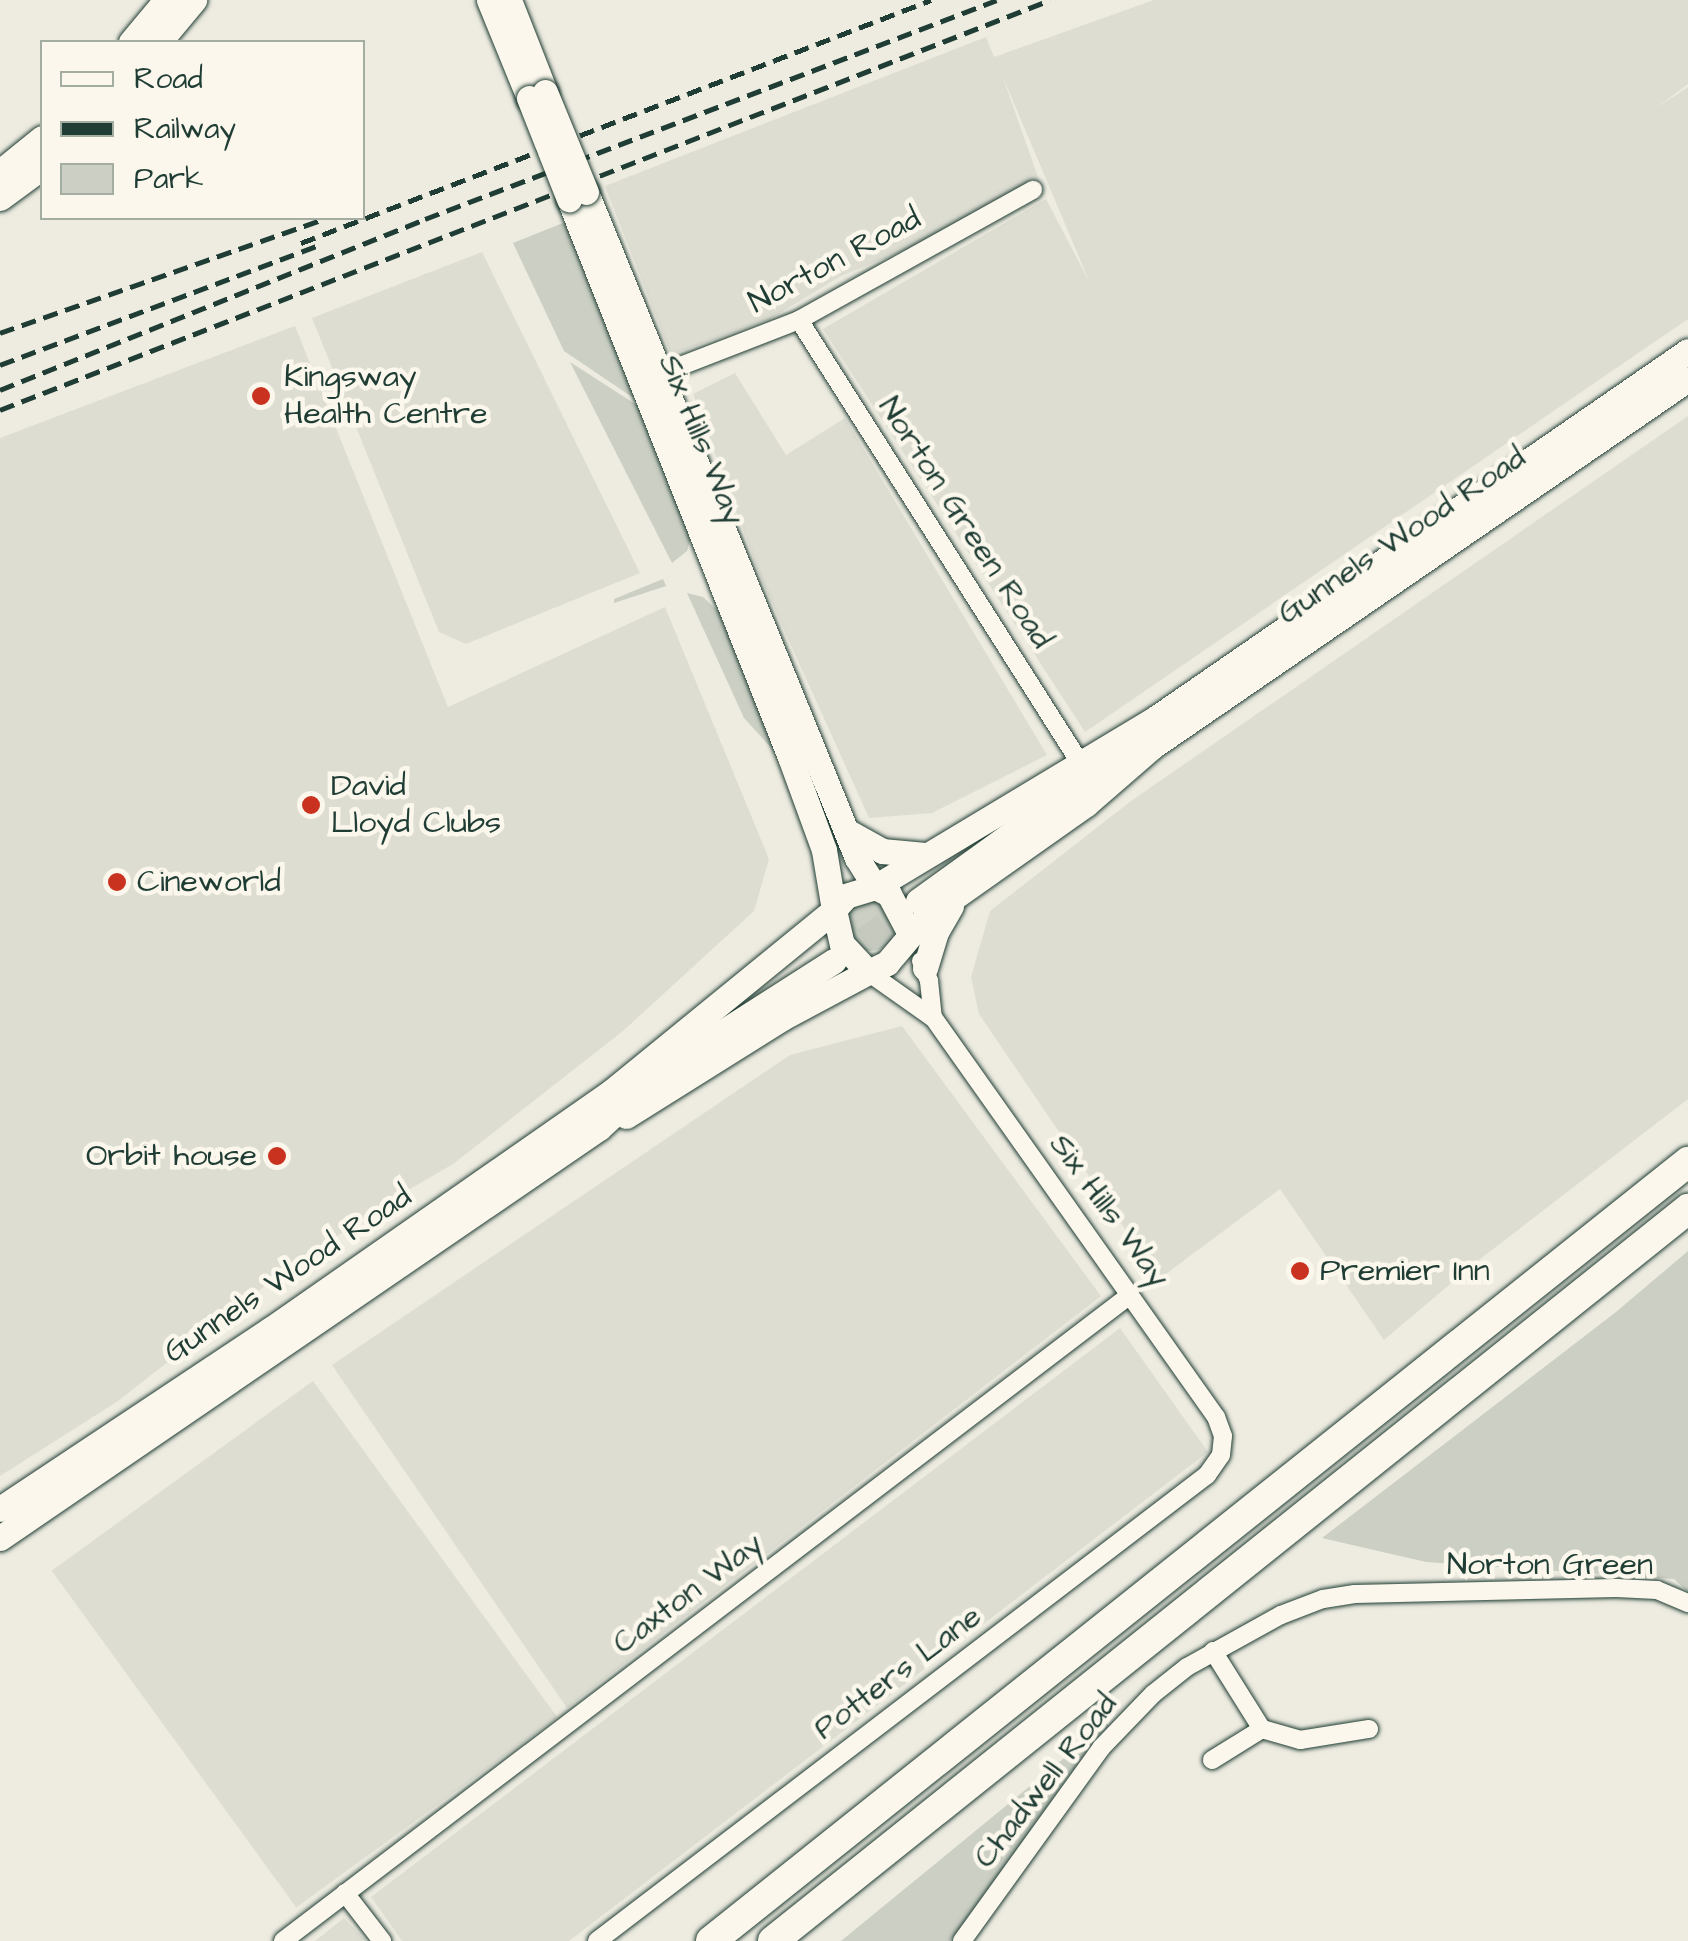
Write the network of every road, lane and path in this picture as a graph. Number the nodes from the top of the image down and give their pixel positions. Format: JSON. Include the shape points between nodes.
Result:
{"nodes":[{"id":1,"x":166,"y":0,"type":"edge"},
{"id":2,"x":194,"y":0,"type":"edge"},
{"id":3,"x":489,"y":0,"type":"edge"},
{"id":4,"x":509,"y":0,"type":"edge"},
{"id":5,"x":133,"y":40,"type":"edge"},
{"id":6,"x":161,"y":40,"type":"edge"},
{"id":7,"x":537,"y":95,"type":"junction"},
{"id":8,"x":40,"y":140,"type":"edge"},
{"id":9,"x":15,"y":165,"type":"edge"},
{"id":10,"x":1033,"y":190,"type":"dead end"},
{"id":11,"x":578,"y":196,"type":"junction"},
{"id":12,"x":0,"y":198,"type":"edge"},
{"id":13,"x":799,"y":320,"type":"junction"},
{"id":14,"x":1688,"y":350,"type":"edge"},
{"id":15,"x":660,"y":374,"type":"junction"},
{"id":16,"x":1688,"y":380,"type":"edge"},
{"id":17,"x":1156,"y":718,"type":"junction"},
{"id":18,"x":1153,"y":746,"type":"junction"},
{"id":19,"x":1079,"y":761,"type":"junction"},
{"id":20,"x":1112,"y":761,"type":"junction"},
{"id":21,"x":850,"y":833,"type":"junction"},
{"id":22,"x":927,"y":855,"type":"junction"},
{"id":23,"x":874,"y":887,"type":"junction"},
{"id":24,"x":918,"y":901,"type":"tunnel mouth"},
{"id":25,"x":954,"y":901,"type":"junction"},
{"id":26,"x":834,"y":910,"type":"junction"},
{"id":27,"x":910,"y":932,"type":"junction"},
{"id":28,"x":834,"y":961,"type":"tunnel mouth"},
{"id":29,"x":924,"y":968,"type":"junction"},
{"id":30,"x":868,"y":972,"type":"junction"},
{"id":31,"x":933,"y":1018,"type":"junction"},
{"id":32,"x":657,"y":1074,"type":"junction"},
{"id":33,"x":611,"y":1092,"type":"junction"},
{"id":34,"x":598,"y":1128,"type":"junction"},
{"id":35,"x":1688,"y":1162,"type":"edge"},
{"id":36,"x":1688,"y":1209,"type":"edge"},
{"id":37,"x":1130,"y":1295,"type":"junction"},
{"id":38,"x":1224,"y":1445,"type":"joint"},
{"id":39,"x":0,"y":1508,"type":"edge"},
{"id":40,"x":0,"y":1538,"type":"edge"},
{"id":41,"x":1410,"y":1596,"type":"joint"},
{"id":42,"x":1688,"y":1602,"type":"edge"},
{"id":43,"x":1213,"y":1651,"type":"junction"},
{"id":44,"x":1262,"y":1729,"type":"junction"},
{"id":45,"x":1369,"y":1729,"type":"dead end"},
{"id":46,"x":1212,"y":1760,"type":"dead end"},
{"id":47,"x":345,"y":1893,"type":"junction"},
{"id":48,"x":283,"y":1941,"type":"edge"},
{"id":49,"x":382,"y":1941,"type":"edge"},
{"id":50,"x":597,"y":1941,"type":"edge"},
{"id":51,"x":711,"y":1941,"type":"edge"},
{"id":52,"x":772,"y":1941,"type":"edge"},
{"id":53,"x":962,"y":1941,"type":"edge"}],
"edges":[{"from":1,"to":5,"type":"main road"},
{"from":2,"to":6,"type":"main road"},
{"from":3,"to":7,"type":"main road","name":"Six Hills Way"},
{"from":4,"to":7,"type":"main road","name":"Six Hills Way"},
{"from":7,"to":11,"type":"main road","name":"Six Hills Way","bridge":true},
{"from":8,"to":9,"type":"main road"},
{"from":9,"to":12,"type":"main road"},
{"from":10,"to":13,"type":"street","name":"Norton Road"},
{"from":11,"to":15,"type":"main road","name":"Six Hills Way"},
{"from":11,"to":26,"type":"main road","name":"Six Hills Way","via":[[795,768],[824,850]]},
{"from":13,"to":15,"type":"street","name":"Norton Road"},
{"from":13,"to":19,"type":"street","name":"Norton Green Road"},
{"from":14,"to":17,"type":"main road","name":"Gunnels Wood Road"},
{"from":15,"to":21,"type":"main road","name":"Six Hills Way"},
{"from":16,"to":18,"type":"main road","name":"Gunnels Wood Road"},
{"from":17,"to":19,"type":"main road","name":"Gunnels Wood Road"},
{"from":17,"to":20,"type":"main road","name":"Gunnels Wood Road"},
{"from":18,"to":20,"type":"main road","name":"Gunnels Wood Road"},
{"from":18,"to":25,"type":"main road","name":"Gunnels Wood Road"},
{"from":19,"to":22,"type":"main road","name":"Gunnels Wood Road"},
{"from":20,"to":24,"type":"main road","name":"Gunnels Wood Road"},
{"from":21,"to":22,"type":"main road","via":[[882,851]]},
{"from":21,"to":23,"type":"main road","name":"Six Hills Way"},
{"from":22,"to":23,"type":"main road","name":"Gunnels Wood Road"},
{"from":23,"to":26,"type":"main road","name":"Gunnels Wood Road","via":[[846,896]]},
{"from":23,"to":27,"type":"main road","via":[[889,894]]},
{"from":25,"to":27,"type":"main road","name":"Gunnels Wood Road"},
{"from":25,"to":29,"type":"main road"},
{"from":26,"to":30,"type":"main road","via":[[842,944]]},
{"from":26,"to":33,"type":"main road","name":"Gunnels Wood Road"},
{"from":27,"to":29,"type":"street","name":"Six Hills Way"},
{"from":27,"to":30,"type":"main road","name":"Gunnels Wood Road","via":[[898,954]]},
{"from":28,"to":32,"type":"main road","name":"Gunnels Wood Road"},
{"from":29,"to":31,"type":"street","name":"Six Hills Way"},
{"from":30,"to":31,"type":"street","name":"Six Hills Way"},
{"from":30,"to":34,"type":"main road","name":"Gunnels Wood Road"},
{"from":31,"to":37,"type":"street","name":"Six Hills Way"},
{"from":32,"to":33,"type":"main road","name":"Gunnels Wood Road"},
{"from":32,"to":34,"type":"main road","name":"Gunnels Wood Road"},
{"from":33,"to":39,"type":"main road","name":"Gunnels Wood Road"},
{"from":34,"to":40,"type":"main road","name":"Gunnels Wood Road"},
{"from":35,"to":51,"type":"highway"},
{"from":36,"to":52,"type":"highway"},
{"from":37,"to":38,"type":"street","name":"Six Hills Way","via":[[1216,1417]]},
{"from":37,"to":47,"type":"street","name":"Caxton Way"},
{"from":38,"to":50,"type":"street","name":"Potters Lane","via":[[1207,1476]]},
{"from":41,"to":42,"type":"street","name":"Norton Green","via":[[1616,1588],[1657,1590]]},
{"from":41,"to":43,"type":"street","name":"Chadwell Road","via":[[1323,1598]]},
{"from":43,"to":44,"type":"street"},
{"from":43,"to":53,"type":"street","name":"Chadwell Road","via":[[1153,1694],[1102,1748]]},
{"from":44,"to":45,"type":"street","via":[[1300,1740]]},
{"from":44,"to":46,"type":"street"},
{"from":47,"to":48,"type":"street","name":"Caxton Way"},
{"from":47,"to":49,"type":"street"}]}
